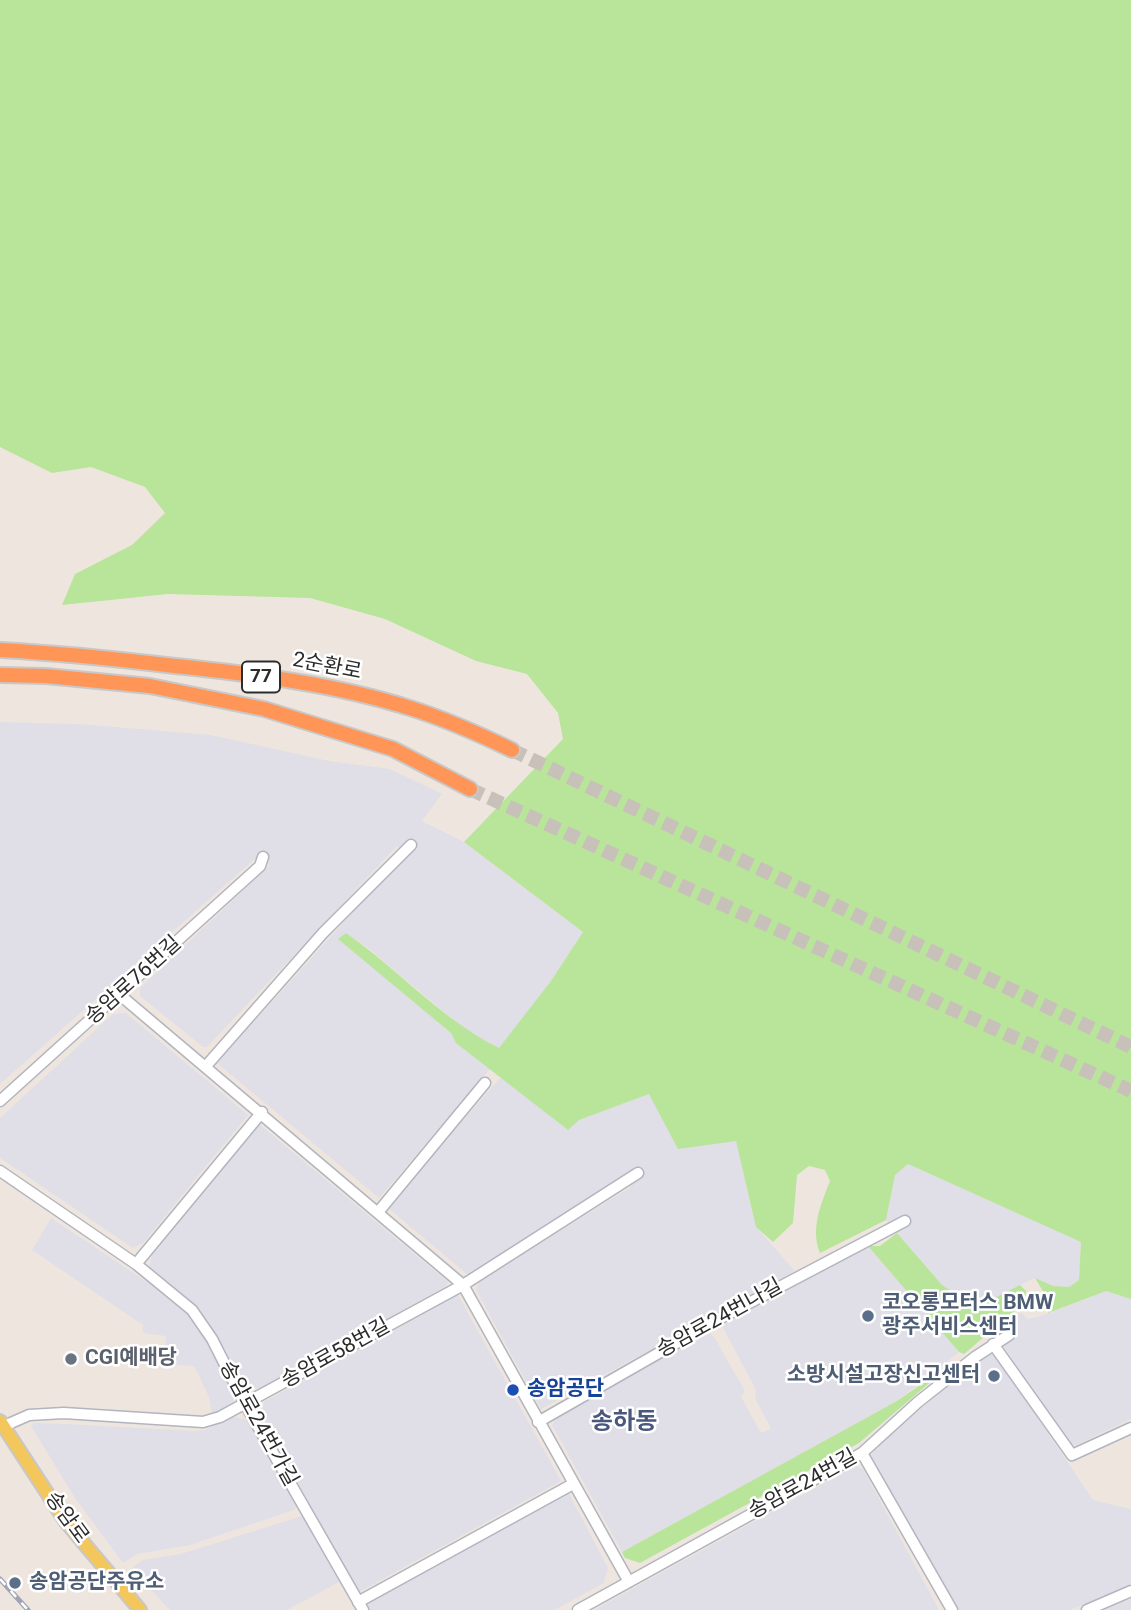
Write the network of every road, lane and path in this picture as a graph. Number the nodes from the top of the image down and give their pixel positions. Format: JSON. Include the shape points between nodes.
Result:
{"nodes":[{"id":1,"x":0,"y":650,"type":"edge"},
{"id":2,"x":0,"y":675,"type":"edge"},
{"id":3,"x":512,"y":750,"type":"tunnel mouth"},
{"id":4,"x":470,"y":789,"type":"tunnel mouth"},
{"id":5,"x":411,"y":845,"type":"dead end"},
{"id":6,"x":262,"y":857,"type":"dead end"},
{"id":7,"x":120,"y":995,"type":"junction"},
{"id":8,"x":206,"y":1066,"type":"junction"},
{"id":9,"x":485,"y":1083,"type":"dead end"},
{"id":10,"x":0,"y":1101,"type":"edge"},
{"id":11,"x":262,"y":1112,"type":"junction"},
{"id":12,"x":0,"y":1171,"type":"edge"},
{"id":13,"x":638,"y":1173,"type":"dead end"},
{"id":14,"x":379,"y":1211,"type":"junction"},
{"id":15,"x":905,"y":1221,"type":"dead end"},
{"id":16,"x":136,"y":1264,"type":"junction"},
{"id":17,"x":463,"y":1285,"type":"junction"},
{"id":18,"x":1009,"y":1335,"type":"dead end"},
{"id":19,"x":993,"y":1344,"type":"junction"},
{"id":20,"x":245,"y":1404,"type":"junction"},
{"id":21,"x":537,"y":1422,"type":"junction"},
{"id":22,"x":2,"y":1424,"type":"edge"},
{"id":23,"x":1131,"y":1427,"type":"edge"},
{"id":24,"x":862,"y":1452,"type":"junction"},
{"id":25,"x":573,"y":1484,"type":"junction"},
{"id":26,"x":629,"y":1582,"type":"junction"},
{"id":27,"x":1131,"y":1591,"type":"edge"},
{"id":28,"x":360,"y":1606,"type":"edge"},
{"id":29,"x":140,"y":1610,"type":"edge"},
{"id":30,"x":578,"y":1610,"type":"edge"},
{"id":31,"x":952,"y":1610,"type":"edge"},
{"id":32,"x":1087,"y":1610,"type":"edge"}],
"edges":[{"from":1,"to":3,"type":"highway","name":"2순환로","number":"77","via":[[206,669],[305,684],[409,708]]},
{"from":2,"to":4,"type":"highway","number":"77","via":[[150,686],[264,709],[393,749]]},
{"from":5,"to":8,"type":"street","via":[[314,942]]},
{"from":6,"to":7,"type":"street","name":"송암로76번길","via":[[260,866]]},
{"from":7,"to":8,"type":"street"},
{"from":7,"to":10,"type":"street","name":"송암로76번길"},
{"from":8,"to":11,"type":"street"},
{"from":9,"to":14,"type":"street"},
{"from":11,"to":14,"type":"street"},
{"from":11,"to":16,"type":"street"},
{"from":12,"to":16,"type":"street","name":"송암로24번가길"},
{"from":13,"to":17,"type":"street","name":"송암로58번길"},
{"from":14,"to":17,"type":"street"},
{"from":15,"to":21,"type":"street","name":"송암로24번나길"},
{"from":16,"to":20,"type":"street","name":"송암로24번가길","via":[[192,1310]]},
{"from":17,"to":20,"type":"street","name":"송암로58번길"},
{"from":17,"to":21,"type":"street"},
{"from":18,"to":19,"type":"street","name":"송암로24번길"},
{"from":19,"to":23,"type":"street","via":[[1072,1455]]},
{"from":19,"to":24,"type":"street","name":"송암로24번길"},
{"from":20,"to":22,"type":"street","name":"송암로58번길","via":[[203,1422],[64,1413],[29,1415]]},
{"from":20,"to":28,"type":"street","name":"송암로24번가길"},
{"from":21,"to":25,"type":"street"},
{"from":22,"to":29,"type":"main road","name":"송암로","via":[[66,1522]]},
{"from":24,"to":26,"type":"street","name":"송암로24번길"},
{"from":24,"to":31,"type":"street"},
{"from":25,"to":26,"type":"street"},
{"from":25,"to":28,"type":"street","name":"송암로24번가길"},
{"from":26,"to":30,"type":"street","name":"송암로24번길"},
{"from":27,"to":32,"type":"street"}]}
